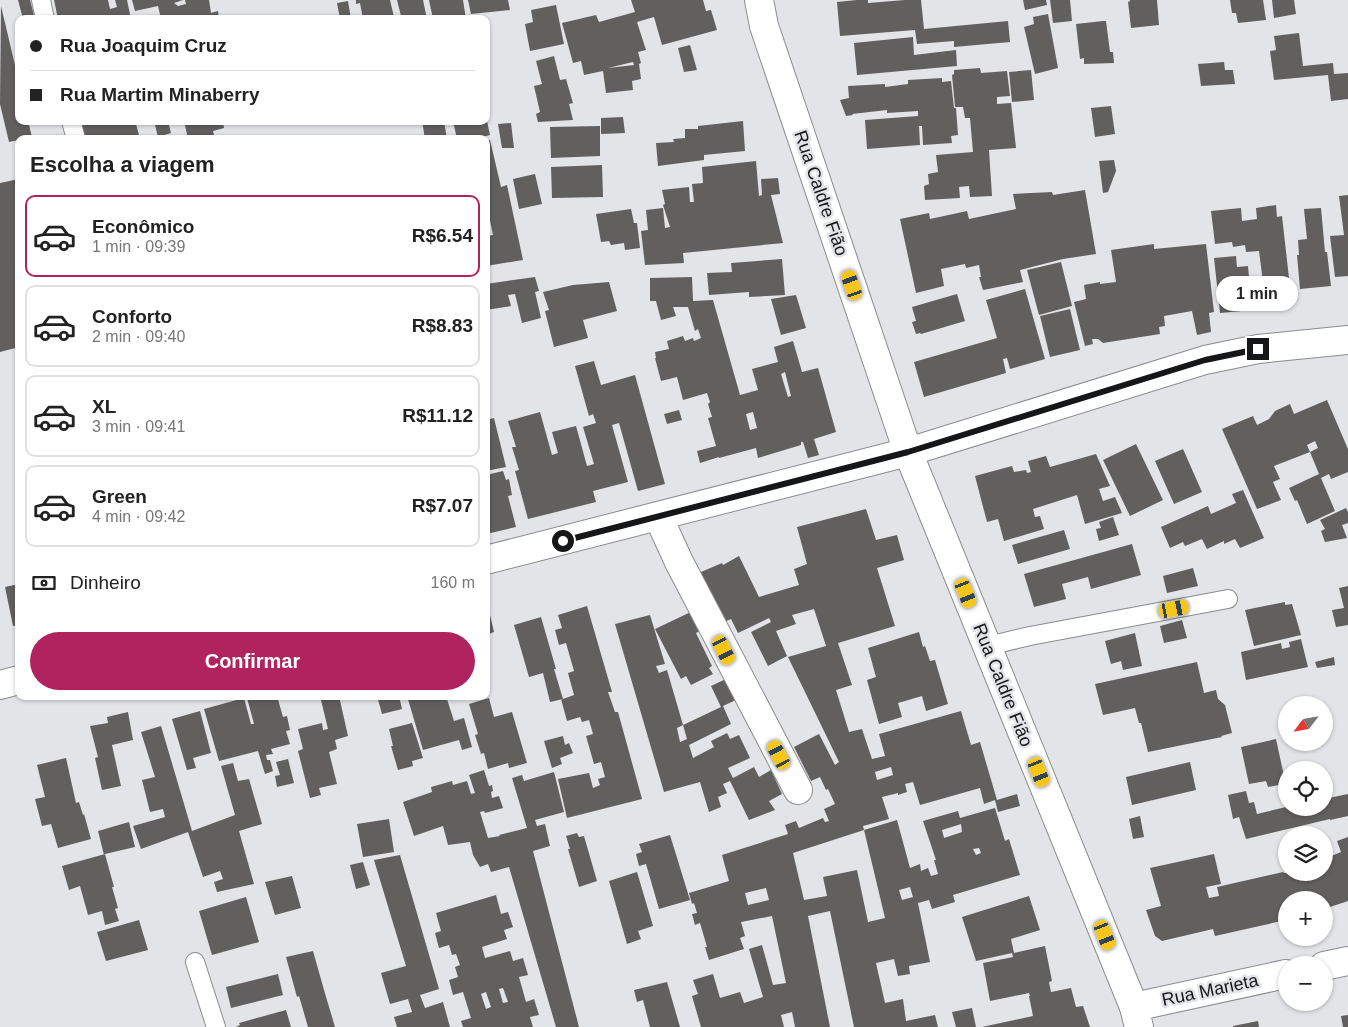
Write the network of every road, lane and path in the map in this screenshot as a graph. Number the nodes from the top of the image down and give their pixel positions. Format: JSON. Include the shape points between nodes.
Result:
{"nodes":[{"id":1,"x":41,"y":0,"type":"edge"},
{"id":2,"x":759,"y":0,"type":"edge"},
{"id":3,"x":44,"y":15,"type":"edge"},
{"id":4,"x":1348,"y":340,"type":"edge"},
{"id":5,"x":908,"y":452,"type":"junction"},
{"id":6,"x":658,"y":516,"type":"junction"},
{"id":7,"x":490,"y":559,"type":"edge"},
{"id":8,"x":1228,"y":599,"type":"dead end"},
{"id":9,"x":988,"y":646,"type":"junction"},
{"id":10,"x":15,"y":681,"type":"edge"},
{"id":11,"x":0,"y":685,"type":"edge"},
{"id":12,"x":798,"y":790,"type":"dead end"},
{"id":13,"x":1348,"y":961,"type":"edge"},
{"id":14,"x":195,"y":962,"type":"dead end"},
{"id":15,"x":1333,"y":964,"type":"edge"},
{"id":16,"x":1278,"y":976,"type":"edge"},
{"id":17,"x":1137,"y":1017,"type":"edge"},
{"id":18,"x":216,"y":1027,"type":"edge"}],
"edges":[{"from":1,"to":3,"type":"lane"},
{"from":2,"to":5,"type":"street","name":"Rua Caldre Fião","via":[[764,26]]},
{"from":4,"to":5,"type":"street","via":[[1258,349],[1205,360]]},
{"from":5,"to":6,"type":"street"},
{"from":5,"to":9,"type":"street","name":"Rua Caldre Fião"},
{"from":6,"to":7,"type":"street"},
{"from":6,"to":12,"type":"street","via":[[678,562]]},
{"from":8,"to":9,"type":"lane"},
{"from":9,"to":17,"type":"street","name":"Rua Caldre Fião"},
{"from":10,"to":11,"type":"street"},
{"from":13,"to":15,"type":"street"},
{"from":14,"to":18,"type":"lane"},
{"from":16,"to":17,"type":"street","name":"Rua Marieta"}]}
